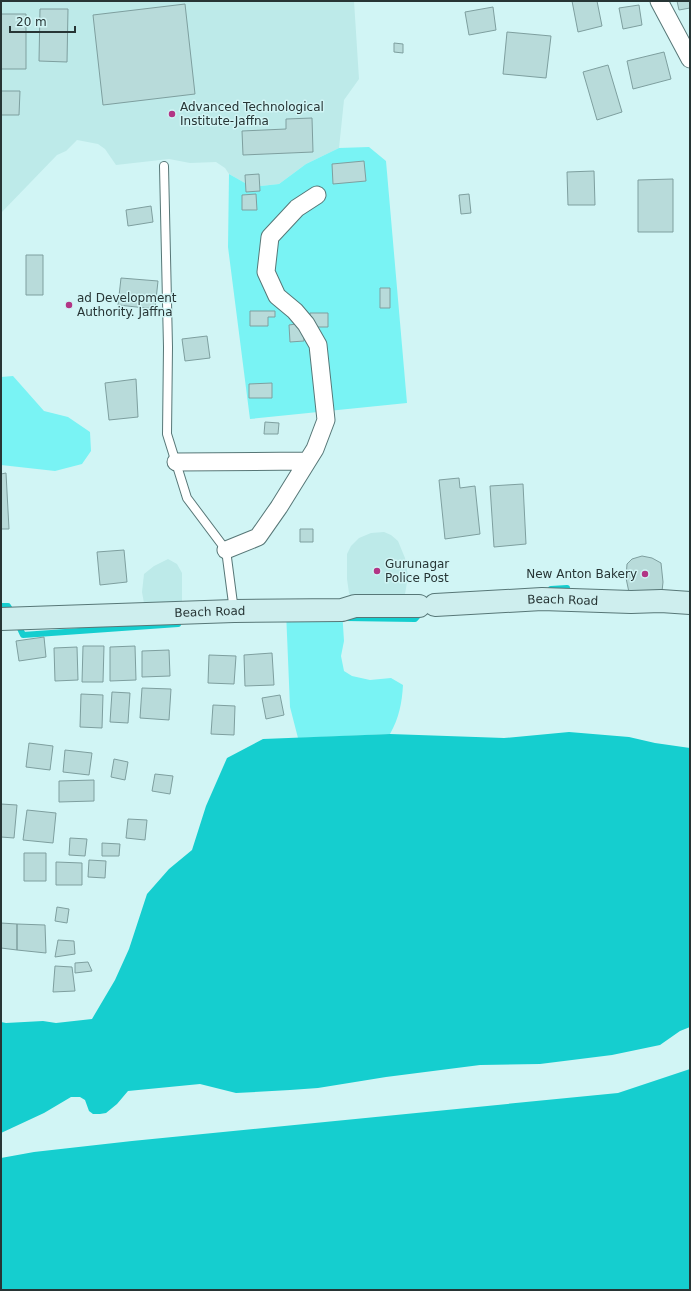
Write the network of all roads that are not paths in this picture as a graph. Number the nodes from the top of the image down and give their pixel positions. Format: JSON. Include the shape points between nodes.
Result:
{"nodes":[{"id":1,"x":659,"y":1,"type":"edge"},
{"id":2,"x":690,"y":59,"type":"edge"},
{"id":3,"x":164,"y":166,"type":"dead end"},
{"id":4,"x":317,"y":195,"type":"dead end"},
{"id":5,"x":307,"y":461,"type":"junction"},
{"id":6,"x":176,"y":462,"type":"junction"},
{"id":7,"x":226,"y":550,"type":"junction"},
{"id":8,"x":690,"y":603,"type":"edge"},
{"id":9,"x":234,"y":611,"type":"junction"},
{"id":10,"x":1,"y":619,"type":"edge"}],
"edges":[{"from":1,"to":2,"type":"street"},
{"from":3,"to":6,"type":"lane","via":[[167,434]]},
{"from":4,"to":5,"type":"street","via":[[297,208],[270,237],[266,272],[277,296],[302,319],[318,345],[326,420]]},
{"from":5,"to":6,"type":"street"},
{"from":5,"to":7,"type":"street","via":[[258,537]]},
{"from":6,"to":7,"type":"lane","via":[[188,498]]},
{"from":7,"to":9,"type":"lane"},
{"from":8,"to":9,"type":"main road","name":"Beach Road","via":[[542,599],[427,606],[355,606],[342,610]]},
{"from":9,"to":10,"type":"main road","name":"Beach Road"}]}
